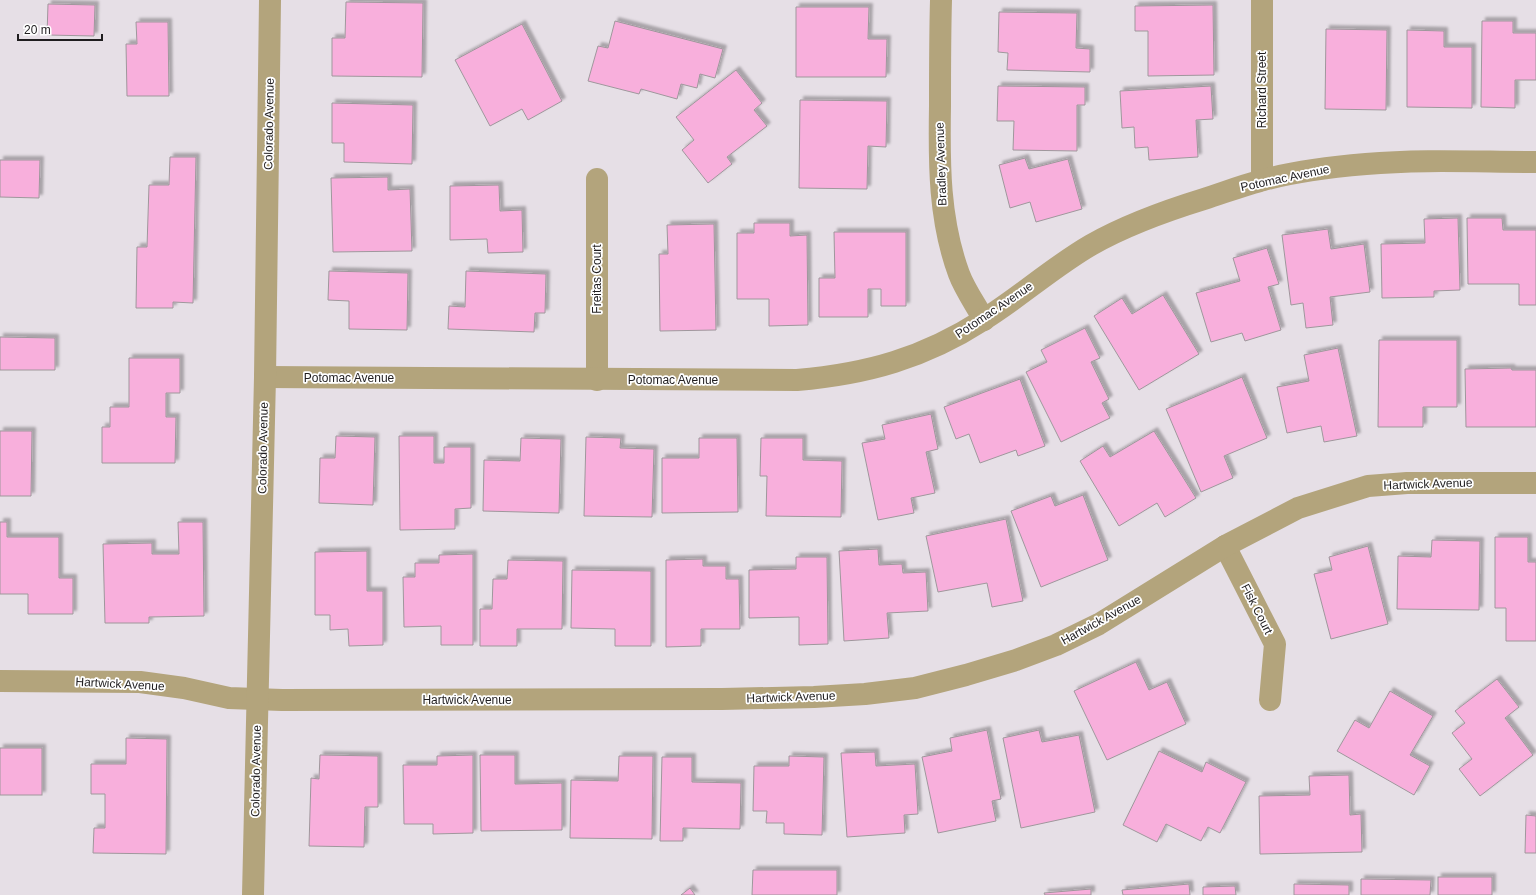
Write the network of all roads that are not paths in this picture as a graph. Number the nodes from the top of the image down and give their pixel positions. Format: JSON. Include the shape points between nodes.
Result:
{"nodes":[{"id":1,"x":270,"y":0,"type":"edge"},
{"id":2,"x":941,"y":0,"type":"edge"},
{"id":3,"x":1262,"y":0,"type":"edge"},
{"id":4,"x":1536,"y":162,"type":"edge"},
{"id":5,"x":596,"y":178,"type":"dead end"},
{"id":6,"x":1262,"y":180,"type":"junction"},
{"id":7,"x":984,"y":320,"type":"junction"},
{"id":8,"x":265,"y":377,"type":"junction"},
{"id":9,"x":596,"y":380,"type":"junction"},
{"id":10,"x":1536,"y":483,"type":"edge"},
{"id":11,"x":1225,"y":546,"type":"junction"},
{"id":12,"x":0,"y":681,"type":"edge"},
{"id":13,"x":257,"y":700,"type":"junction"},
{"id":14,"x":1270,"y":700,"type":"dead end"},
{"id":15,"x":253,"y":895,"type":"edge"}],
"edges":[{"from":1,"to":8,"type":"street","name":"Colorado Avenue"},
{"from":2,"to":7,"type":"street","name":"Bradley Avenue","via":[[939,151],[944,216],[950,248],[960,276]]},
{"from":3,"to":6,"type":"street","name":"Richard Street"},
{"from":4,"to":6,"type":"street","name":"Potomac Avenue","via":[[1368,164],[1320,169]]},
{"from":5,"to":9,"type":"street","name":"Freitas Court"},
{"from":6,"to":7,"type":"street","name":"Potomac Avenue","via":[[1156,214],[1090,245]]},
{"from":7,"to":9,"type":"street","name":"Potomac Avenue","via":[[946,342],[916,355],[865,371],[834,377],[797,380]]},
{"from":8,"to":9,"type":"street","name":"Potomac Avenue"},
{"from":8,"to":13,"type":"street","name":"Colorado Avenue"},
{"from":10,"to":11,"type":"street","name":"Hartwick Avenue","via":[[1407,483],[1368,486],[1298,508]]},
{"from":11,"to":13,"type":"street","name":"Hartwick Avenue","via":[[1099,624],[1056,645],[1016,660],[915,688],[865,694],[730,699]]},
{"from":11,"to":14,"type":"street","name":"Fisk Court","via":[[1275,644]]},
{"from":12,"to":13,"type":"street","name":"Hartwick Avenue","via":[[140,682],[229,698]]},
{"from":13,"to":15,"type":"street","name":"Colorado Avenue"}]}
